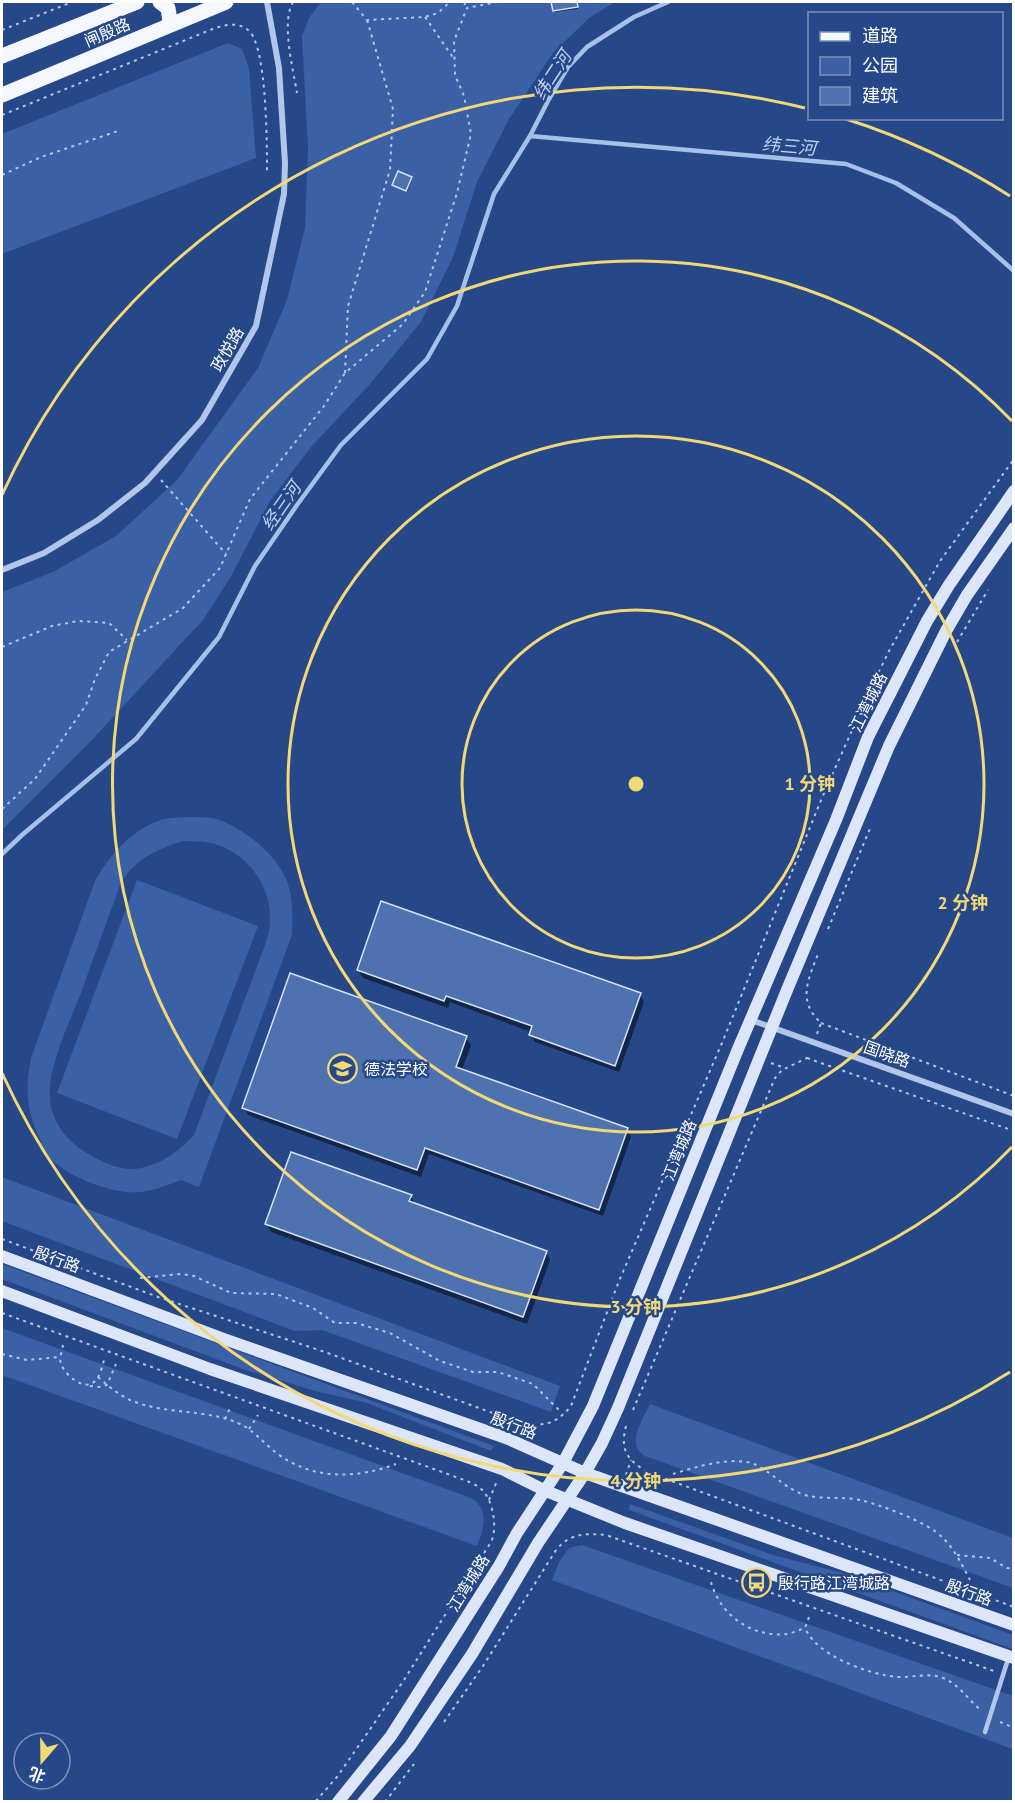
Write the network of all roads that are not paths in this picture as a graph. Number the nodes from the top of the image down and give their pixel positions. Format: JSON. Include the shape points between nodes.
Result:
{"nodes":[{"id":1,"x":137,"y":2,"type":"edge"},
{"id":2,"x":160,"y":2,"type":"edge"},
{"id":3,"x":226,"y":2,"type":"edge"},
{"id":4,"x":267,"y":2,"type":"edge"},
{"id":5,"x":167,"y":26,"type":"junction"},
{"id":6,"x":2,"y":56,"type":"edge"},
{"id":7,"x":2,"y":95,"type":"edge"},
{"id":8,"x":1014,"y":491,"type":"edge"},
{"id":9,"x":1014,"y":528,"type":"edge"},
{"id":10,"x":2,"y":570,"type":"edge"},
{"id":11,"x":751,"y":1020,"type":"junction"},
{"id":12,"x":772,"y":1028,"type":"junction"},
{"id":13,"x":1014,"y":1114,"type":"edge"},
{"id":14,"x":2,"y":1256,"type":"edge"},
{"id":15,"x":2,"y":1291,"type":"edge"},
{"id":16,"x":563,"y":1463,"type":"junction"},
{"id":17,"x":585,"y":1473,"type":"junction"},
{"id":18,"x":546,"y":1491,"type":"junction"},
{"id":19,"x":568,"y":1500,"type":"junction"},
{"id":20,"x":1014,"y":1625,"type":"edge"},
{"id":21,"x":1011,"y":1657,"type":"edge"},
{"id":22,"x":985,"y":1732,"type":"dead end"},
{"id":23,"x":338,"y":1802,"type":"edge"},
{"id":24,"x":363,"y":1802,"type":"edge"}],
"edges":[{"from":1,"to":6,"type":"main road","name":"闸殷路"},
{"from":2,"to":5,"type":"main road","via":[[168,8]]},
{"from":3,"to":5,"type":"main road","name":"闸殷路"},
{"from":4,"to":10,"type":"street","name":"政悦路","via":[[279,68],[284,194],[256,327],[202,420],[145,483],[98,520],[44,553]]},
{"from":5,"to":7,"type":"main road","name":"闸殷路"},
{"from":8,"to":11,"type":"street","name":"江湾城路","via":[[949,585],[902,668],[868,737]]},
{"from":9,"to":12,"type":"street","via":[[946,631],[908,707]]},
{"from":11,"to":12,"type":"street","name":"国晓路"},
{"from":11,"to":16,"type":"street","name":"江湾城路","via":[[593,1406]]},
{"from":12,"to":13,"type":"street","name":"国晓路"},
{"from":12,"to":17,"type":"street","via":[[618,1408]]},
{"from":14,"to":16,"type":"street","name":"殷行路","via":[[506,1438]]},
{"from":15,"to":18,"type":"street","via":[[210,1369],[502,1469]]},
{"from":16,"to":17,"type":"street","name":"殷行路"},
{"from":16,"to":18,"type":"street","name":"江湾城路"},
{"from":17,"to":19,"type":"street"},
{"from":17,"to":20,"type":"street","name":"殷行路"},
{"from":18,"to":19,"type":"street"},
{"from":18,"to":23,"type":"street","name":"江湾城路","via":[[391,1736]]},
{"from":19,"to":21,"type":"street"},
{"from":19,"to":24,"type":"street","via":[[410,1746]]},
{"from":21,"to":22,"type":"lane"}]}
